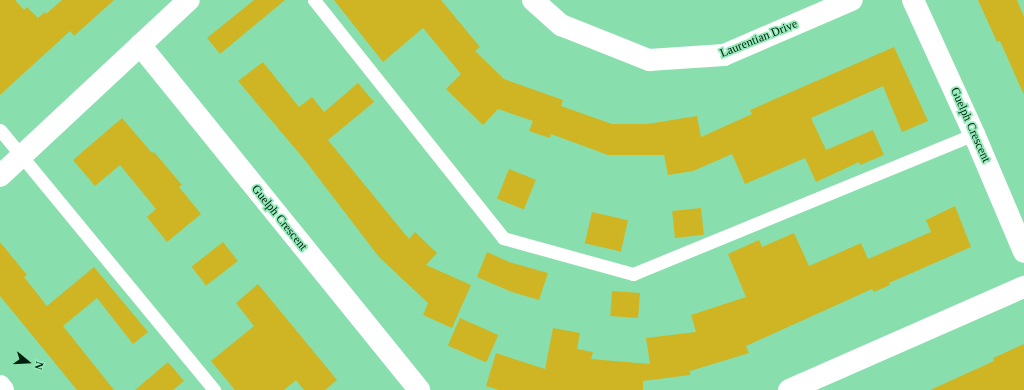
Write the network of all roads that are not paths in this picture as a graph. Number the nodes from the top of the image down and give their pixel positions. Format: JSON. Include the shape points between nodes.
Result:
{"nodes":[{"id":1,"x":189,"y":0,"type":"edge"},
{"id":2,"x":314,"y":0,"type":"edge"},
{"id":3,"x":533,"y":0,"type":"edge"},
{"id":4,"x":852,"y":0,"type":"edge"},
{"id":5,"x":913,"y":0,"type":"edge"},
{"id":6,"x":140,"y":44,"type":"junction"},
{"id":7,"x":0,"y":130,"type":"edge"},
{"id":8,"x":974,"y":134,"type":"junction"},
{"id":9,"x":22,"y":156,"type":"junction"},
{"id":10,"x":0,"y":176,"type":"edge"},
{"id":11,"x":1024,"y":252,"type":"edge"},
{"id":12,"x":1024,"y":287,"type":"edge"},
{"id":13,"x":0,"y":386,"type":"edge"},
{"id":14,"x":4,"y":390,"type":"edge"},
{"id":15,"x":214,"y":390,"type":"edge"},
{"id":16,"x":419,"y":390,"type":"edge"},
{"id":17,"x":789,"y":390,"type":"edge"}],
"edges":[{"from":1,"to":6,"type":"street"},
{"from":2,"to":8,"type":"lane","via":[[502,238],[633,274]]},
{"from":3,"to":4,"type":"street","name":"Laurentian Drive","via":[[561,25],[649,60],[724,55]]},
{"from":5,"to":8,"type":"street","name":"Guelph Crescent"},
{"from":6,"to":9,"type":"street"},
{"from":6,"to":16,"type":"street","name":"Guelph Crescent"},
{"from":7,"to":9,"type":"lane"},
{"from":8,"to":11,"type":"street","name":"Guelph Crescent"},
{"from":9,"to":10,"type":"street"},
{"from":9,"to":15,"type":"lane"},
{"from":12,"to":17,"type":"street"},
{"from":13,"to":14,"type":"street"}]}
